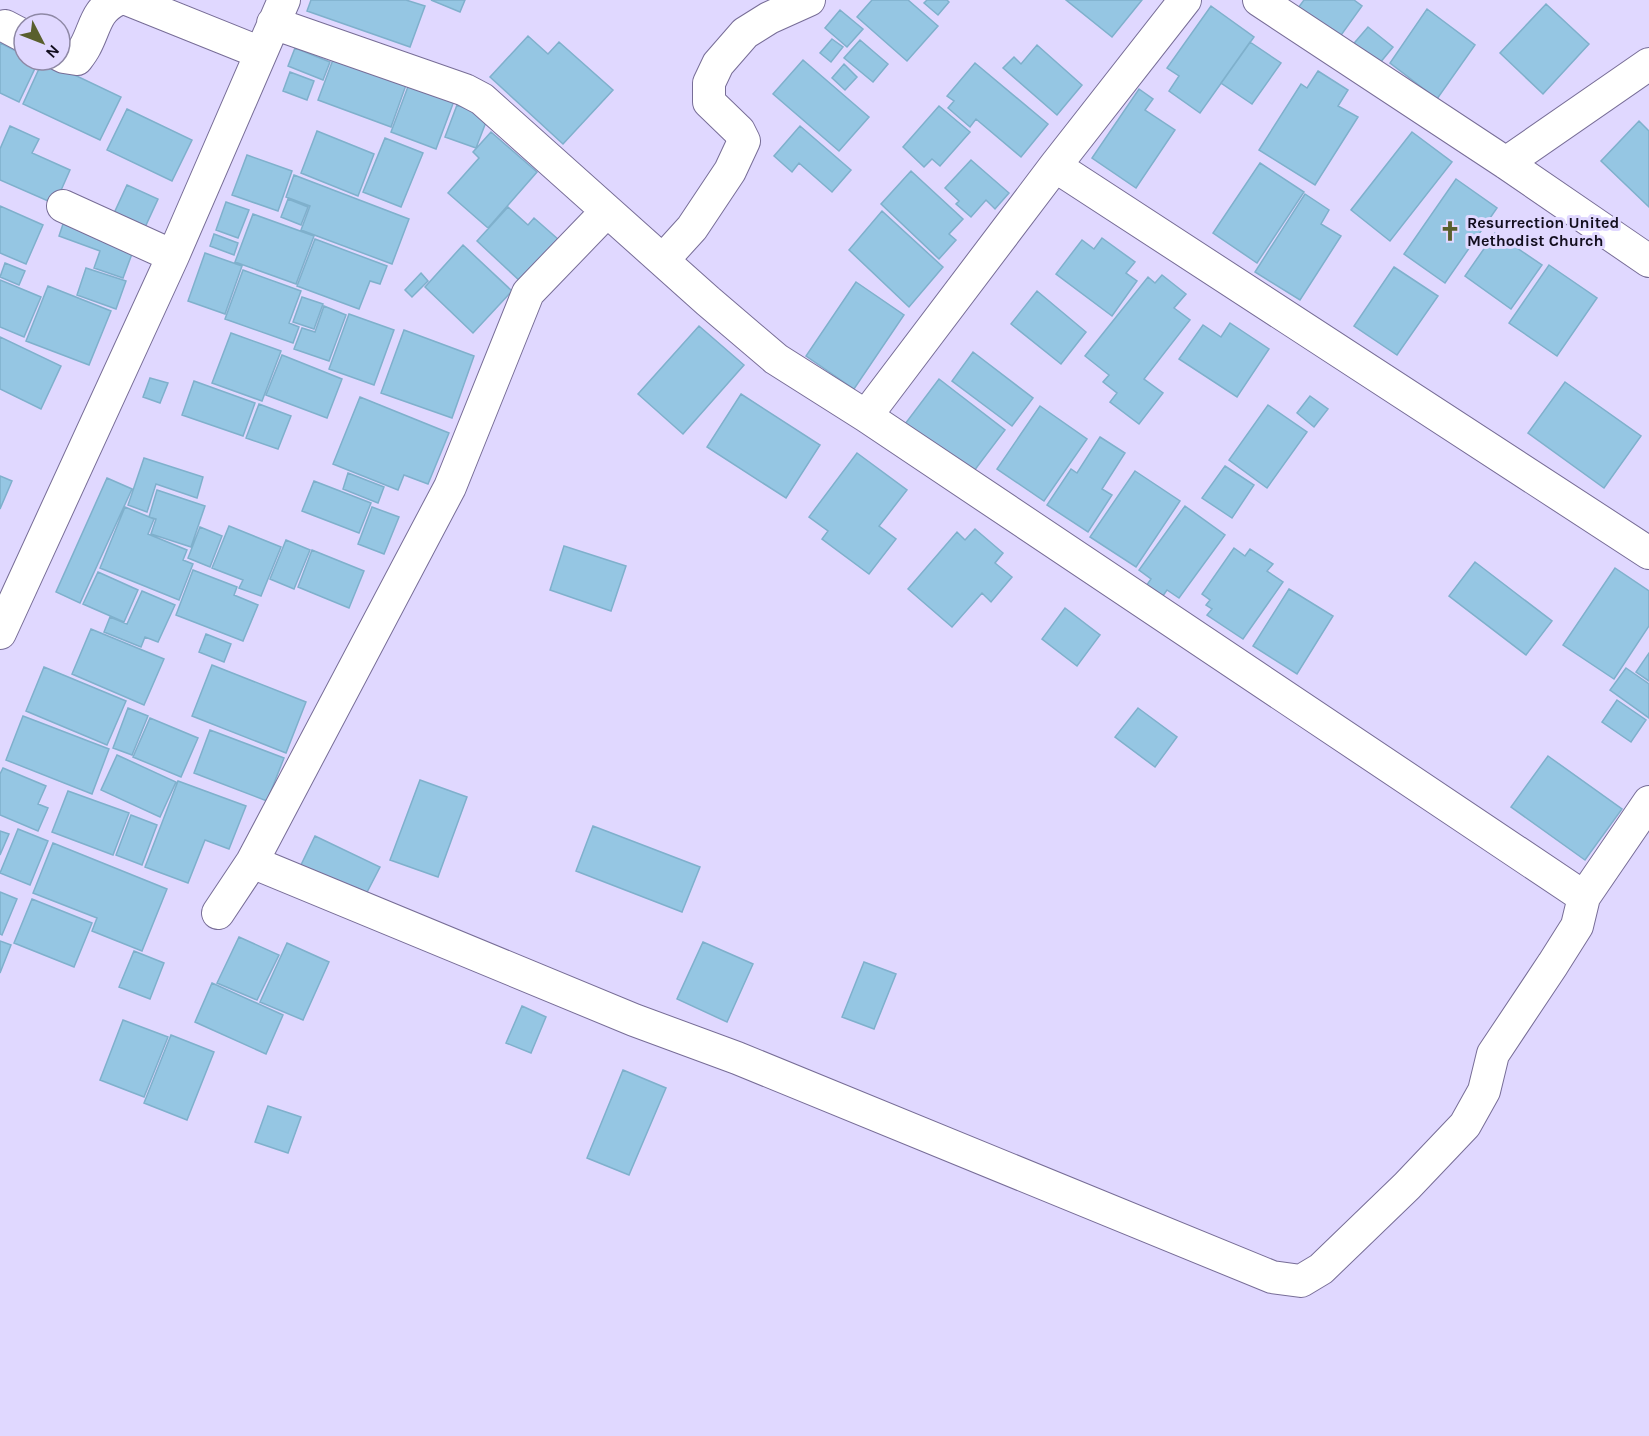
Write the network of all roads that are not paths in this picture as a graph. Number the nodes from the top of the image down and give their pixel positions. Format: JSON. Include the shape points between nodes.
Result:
{"nodes":[{"id":1,"x":117,"y":0,"type":"edge"},
{"id":2,"x":129,"y":0,"type":"edge"},
{"id":3,"x":809,"y":0,"type":"edge"},
{"id":4,"x":1185,"y":0,"type":"edge"},
{"id":5,"x":1259,"y":0,"type":"edge"},
{"id":6,"x":279,"y":12,"type":"edge"},
{"id":7,"x":261,"y":53,"type":"junction"},
{"id":8,"x":72,"y":58,"type":"edge"},
{"id":9,"x":1649,"y":64,"type":"edge"},
{"id":10,"x":1506,"y":163,"type":"junction"},
{"id":11,"x":1055,"y":166,"type":"junction"},
{"id":12,"x":63,"y":206,"type":"dead end"},
{"id":13,"x":607,"y":212,"type":"junction"},
{"id":14,"x":173,"y":256,"type":"junction"},
{"id":15,"x":663,"y":260,"type":"junction"},
{"id":16,"x":1649,"y":261,"type":"edge"},
{"id":17,"x":866,"y":416,"type":"junction"},
{"id":18,"x":1649,"y":553,"type":"edge"},
{"id":19,"x":0,"y":633,"type":"edge"},
{"id":20,"x":1649,"y":802,"type":"edge"},
{"id":21,"x":252,"y":862,"type":"junction"},
{"id":22,"x":1584,"y":897,"type":"junction"},
{"id":23,"x":218,"y":913,"type":"dead end"}],
"edges":[{"from":1,"to":8,"type":"street","via":[[107,5],[77,59]]},
{"from":2,"to":7,"type":"street"},
{"from":3,"to":15,"type":"street","via":[[745,33],[718,64],[709,83],[709,102],[744,141],[730,171],[692,228]]},
{"from":4,"to":11,"type":"street"},
{"from":5,"to":10,"type":"street"},
{"from":6,"to":7,"type":"street"},
{"from":6,"to":13,"type":"street","via":[[482,99]]},
{"from":7,"to":14,"type":"street"},
{"from":9,"to":10,"type":"street"},
{"from":10,"to":16,"type":"street"},
{"from":11,"to":17,"type":"street"},
{"from":11,"to":18,"type":"street"},
{"from":12,"to":14,"type":"street"},
{"from":13,"to":15,"type":"street"},
{"from":13,"to":21,"type":"street","via":[[528,293],[450,487]]},
{"from":14,"to":19,"type":"street"},
{"from":15,"to":17,"type":"street","via":[[776,359]]},
{"from":17,"to":22,"type":"street"},
{"from":20,"to":22,"type":"street"},
{"from":21,"to":22,"type":"street","via":[[1272,1277],[1301,1281],[1321,1269],[1465,1125],[1484,1091],[1493,1053],[1576,926]]},
{"from":21,"to":23,"type":"street"}]}
